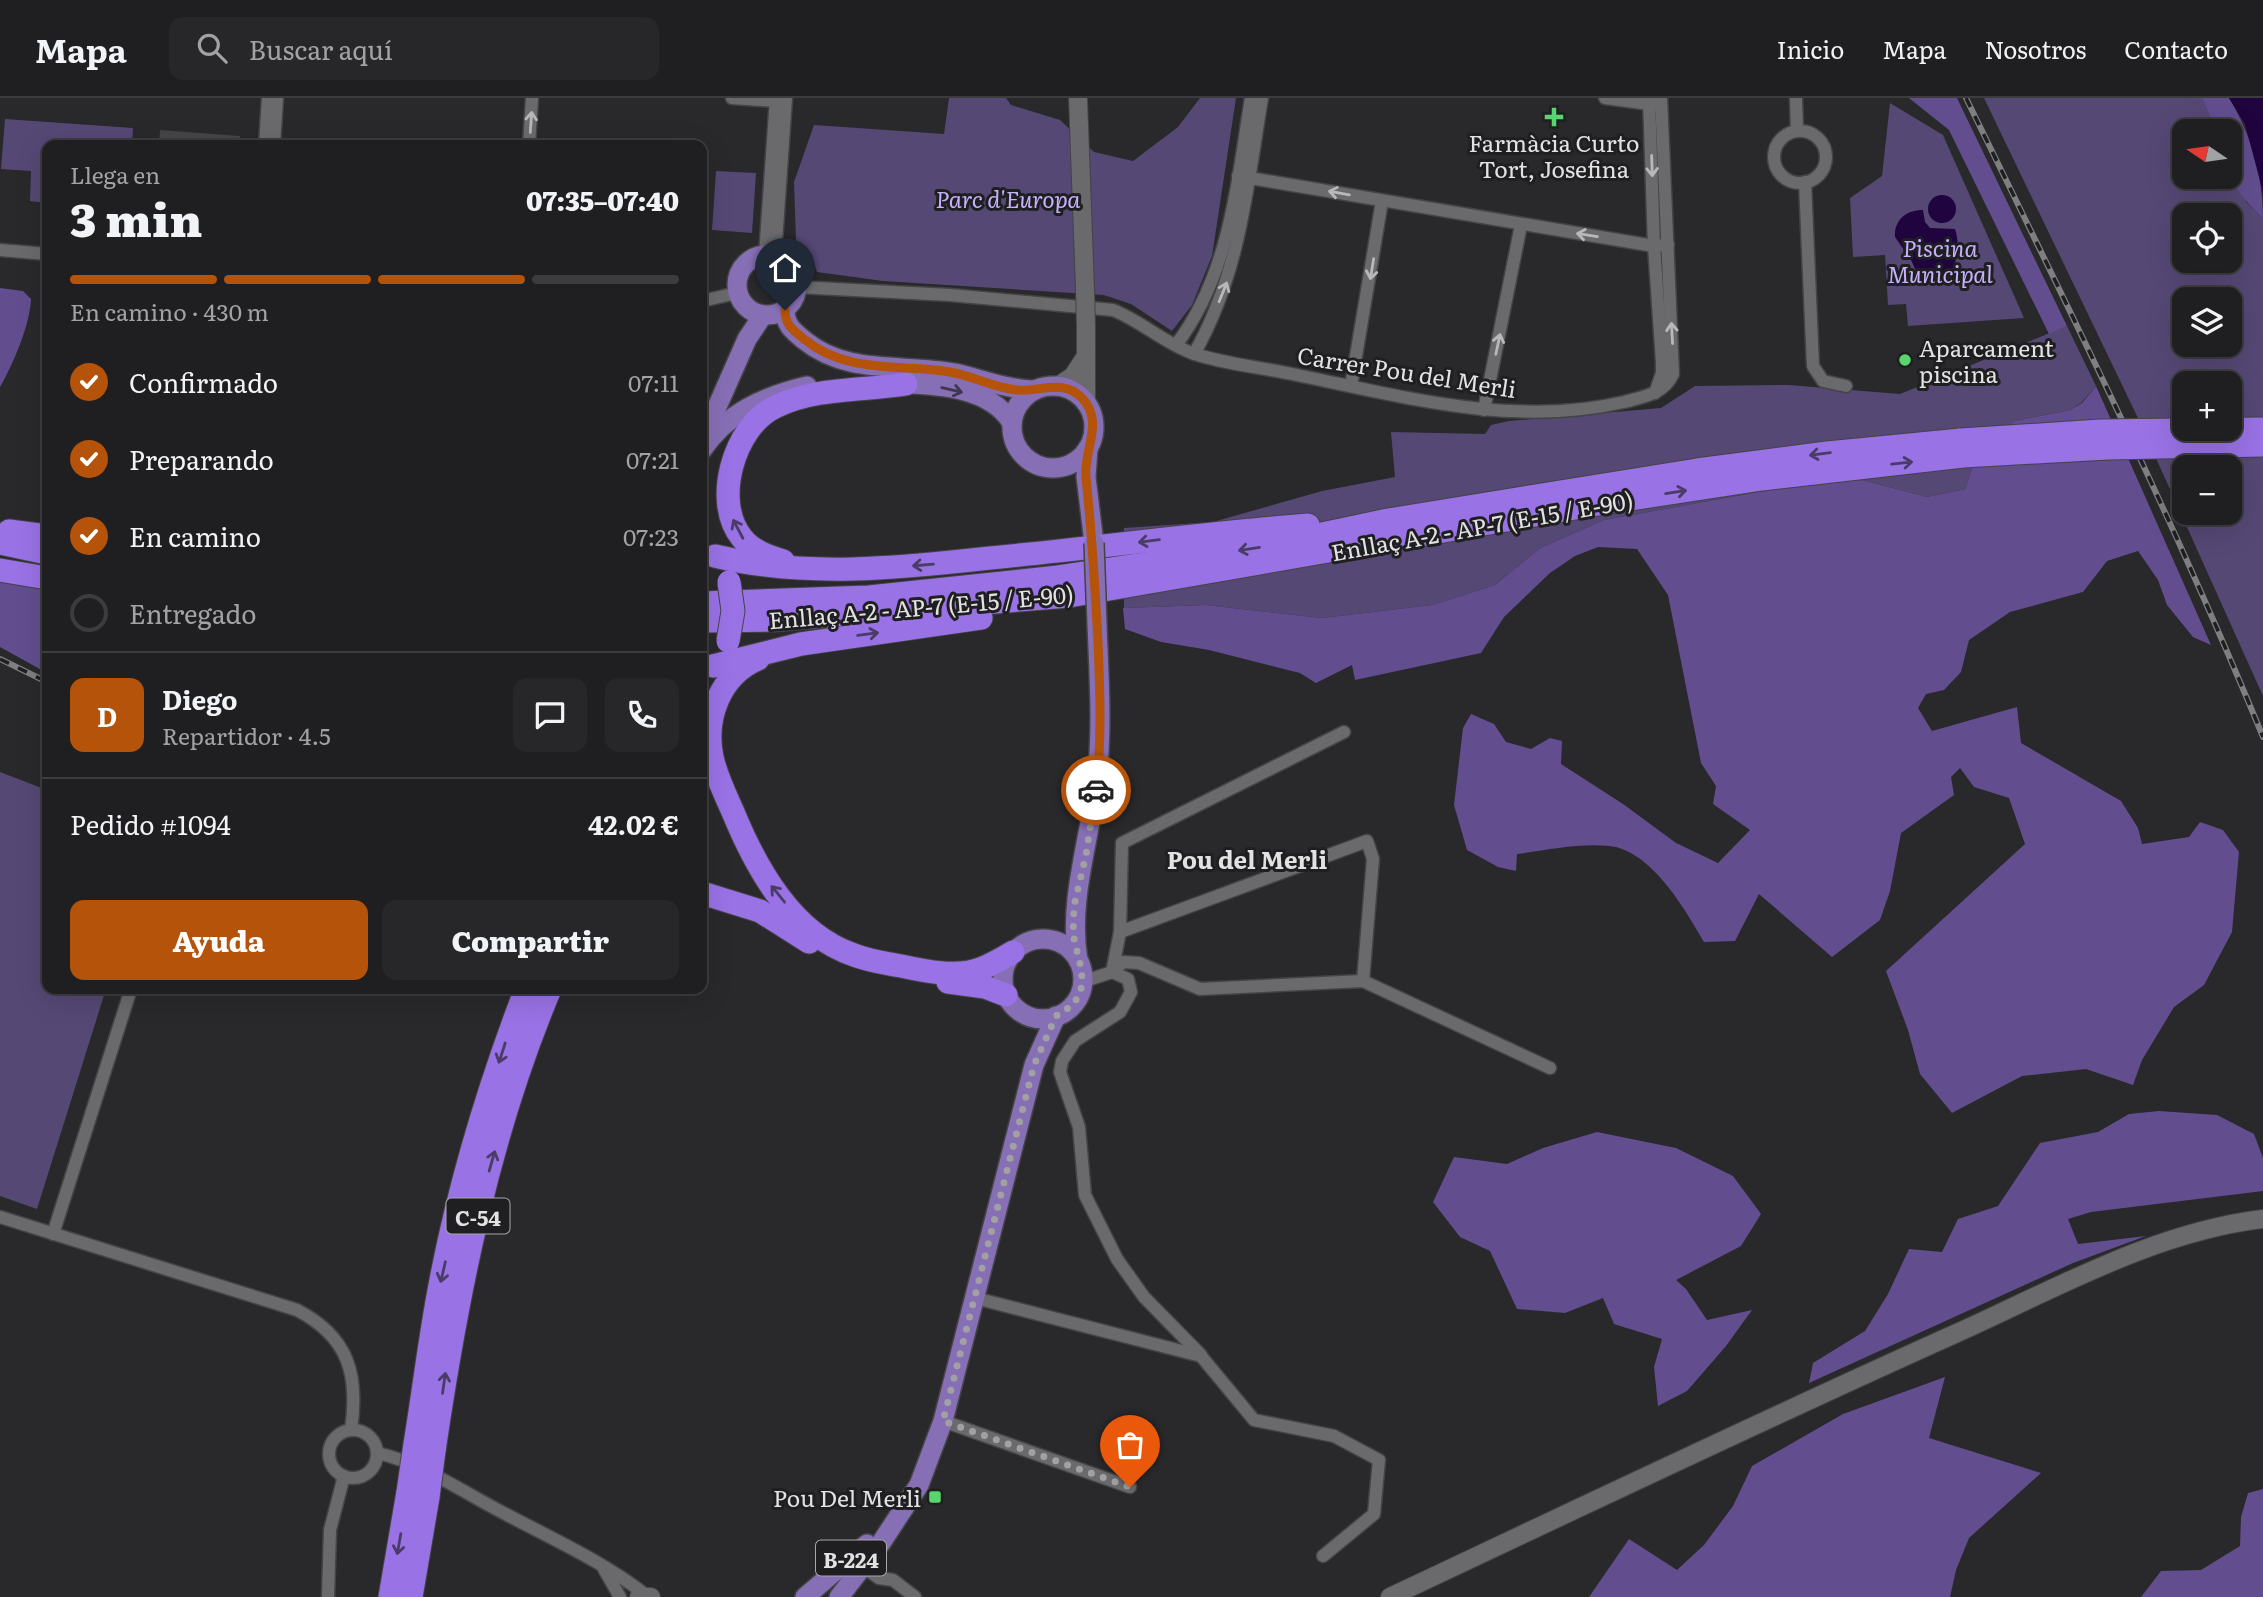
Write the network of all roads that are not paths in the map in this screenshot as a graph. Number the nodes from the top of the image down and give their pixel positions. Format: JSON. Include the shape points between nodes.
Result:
{"nodes":[{"id":1,"x":268,"y":98,"type":"edge"},
{"id":2,"x":277,"y":98,"type":"edge"},
{"id":3,"x":532,"y":98,"type":"edge"},
{"id":4,"x":732,"y":98,"type":"edge"},
{"id":5,"x":1078,"y":98,"type":"edge"},
{"id":6,"x":1251,"y":98,"type":"edge"},
{"id":7,"x":1262,"y":98,"type":"edge"},
{"id":8,"x":1605,"y":98,"type":"edge"},
{"id":9,"x":1797,"y":98,"type":"edge"},
{"id":10,"x":779,"y":99,"type":"edge"},
{"id":11,"x":1655,"y":102,"type":"edge"},
{"id":12,"x":1797,"y":131,"type":"junction"},
{"id":13,"x":265,"y":140,"type":"edge"},
{"id":14,"x":274,"y":140,"type":"edge"},
{"id":15,"x":529,"y":140,"type":"edge"},
{"id":16,"x":1244,"y":177,"type":"junction"},
{"id":17,"x":1805,"y":182,"type":"junction"},
{"id":18,"x":1382,"y":201,"type":"junction"},
{"id":19,"x":1521,"y":225,"type":"junction"},
{"id":20,"x":1661,"y":246,"type":"junction"},
{"id":21,"x":0,"y":250,"type":"edge"},
{"id":22,"x":42,"y":254,"type":"edge"},
{"id":23,"x":770,"y":256,"type":"junction"},
{"id":24,"x":797,"y":287,"type":"junction"},
{"id":25,"x":707,"y":301,"type":"edge"},
{"id":26,"x":749,"y":305,"type":"junction"},
{"id":27,"x":785,"y":310,"type":"junction"},
{"id":28,"x":1176,"y":345,"type":"junction"},
{"id":29,"x":1087,"y":354,"type":"junction"},
{"id":30,"x":1194,"y":354,"type":"junction"},
{"id":31,"x":906,"y":384,"type":"junction"},
{"id":32,"x":1058,"y":386,"type":"junction"},
{"id":33,"x":1351,"y":386,"type":"junction"},
{"id":34,"x":1846,"y":386,"type":"dead end"},
{"id":35,"x":1033,"y":390,"type":"junction"},
{"id":36,"x":1086,"y":404,"type":"junction"},
{"id":37,"x":707,"y":407,"type":"edge"},
{"id":38,"x":1484,"y":410,"type":"junction"},
{"id":39,"x":1012,"y":423,"type":"junction"},
{"id":40,"x":2263,"y":429,"type":"edge"},
{"id":41,"x":707,"y":431,"type":"edge"},
{"id":42,"x":707,"y":445,"type":"edge"},
{"id":43,"x":2263,"y":445,"type":"edge"},
{"id":44,"x":1088,"y":448,"type":"junction"},
{"id":45,"x":1962,"y":448,"type":"junction"},
{"id":46,"x":1055,"y":468,"type":"junction"},
{"id":47,"x":1091,"y":504,"type":"junction"},
{"id":48,"x":0,"y":530,"type":"edge"},
{"id":49,"x":1389,"y":530,"type":"junction"},
{"id":50,"x":42,"y":535,"type":"edge"},
{"id":51,"x":0,"y":543,"type":"edge"},
{"id":52,"x":708,"y":549,"type":"edge"},
{"id":53,"x":42,"y":552,"type":"edge"},
{"id":54,"x":0,"y":559,"type":"edge"},
{"id":55,"x":42,"y":566,"type":"edge"},
{"id":56,"x":842,"y":568,"type":"junction"},
{"id":57,"x":0,"y":570,"type":"edge"},
{"id":58,"x":42,"y":577,"type":"edge"},
{"id":59,"x":707,"y":603,"type":"edge"},
{"id":60,"x":707,"y":621,"type":"edge"},
{"id":61,"x":801,"y":644,"type":"junction"},
{"id":62,"x":707,"y":671,"type":"edge"},
{"id":63,"x":1344,"y":732,"type":"dead end"},
{"id":64,"x":707,"y":895,"type":"edge"},
{"id":65,"x":1074,"y":906,"type":"junction"},
{"id":66,"x":1120,"y":932,"type":"junction"},
{"id":67,"x":1036,"y":940,"type":"junction"},
{"id":68,"x":1013,"y":952,"type":"junction"},
{"id":69,"x":1077,"y":960,"type":"junction"},
{"id":70,"x":1112,"y":972,"type":"junction"},
{"id":71,"x":1363,"y":981,"type":"junction"},
{"id":72,"x":1082,"y":982,"type":"junction"},
{"id":73,"x":129,"y":994,"type":"edge"},
{"id":74,"x":524,"y":994,"type":"edge"},
{"id":75,"x":549,"y":994,"type":"edge"},
{"id":76,"x":1012,"y":1002,"type":"junction"},
{"id":77,"x":1056,"y":1016,"type":"junction"},
{"id":78,"x":1034,"y":1065,"type":"junction"},
{"id":79,"x":1550,"y":1068,"type":"dead end"},
{"id":80,"x":0,"y":1217,"type":"edge"},
{"id":81,"x":2263,"y":1219,"type":"edge"},
{"id":82,"x":53,"y":1234,"type":"junction"},
{"id":83,"x":975,"y":1298,"type":"junction"},
{"id":84,"x":1201,"y":1356,"type":"junction"},
{"id":85,"x":943,"y":1421,"type":"junction"},
{"id":86,"x":351,"y":1430,"type":"junction"},
{"id":87,"x":425,"y":1447,"type":"junction"},
{"id":88,"x":377,"y":1453,"type":"junction"},
{"id":89,"x":344,"y":1476,"type":"junction"},
{"id":90,"x":1130,"y":1487,"type":"dead end"},
{"id":91,"x":418,"y":1495,"type":"junction"},
{"id":92,"x":897,"y":1518,"type":"junction"},
{"id":93,"x":1323,"y":1556,"type":"dead end"},
{"id":94,"x":862,"y":1566,"type":"junction"},
{"id":95,"x":604,"y":1569,"type":"junction"},
{"id":96,"x":328,"y":1597,"type":"edge"},
{"id":97,"x":390,"y":1597,"type":"edge"},
{"id":98,"x":411,"y":1597,"type":"edge"},
{"id":99,"x":620,"y":1597,"type":"edge"},
{"id":100,"x":639,"y":1597,"type":"edge"},
{"id":101,"x":649,"y":1597,"type":"edge"},
{"id":102,"x":805,"y":1597,"type":"edge"},
{"id":103,"x":839,"y":1597,"type":"edge"},
{"id":104,"x":915,"y":1597,"type":"edge"},
{"id":105,"x":1390,"y":1597,"type":"edge"}],
"edges":[{"from":1,"to":13,"type":"street"},
{"from":2,"to":14,"type":"street"},
{"from":15,"to":3,"type":"street","one_way":true},
{"from":4,"to":10,"type":"street"},
{"from":5,"to":29,"type":"main road","bridge":true},
{"from":6,"to":16,"type":"street"},
{"from":7,"to":16,"type":"street"},
{"from":8,"to":11,"type":"street"},
{"from":9,"to":12,"type":"street"},
{"from":10,"to":23,"type":"street"},
{"from":11,"to":20,"type":"street"},
{"from":12,"to":17,"type":"street","via":[[1814,135],[1825,149],[1820,174]]},
{"from":12,"to":17,"type":"street","via":[[1783,138],[1775,161],[1789,180]]},
{"from":18,"to":16,"type":"street","one_way":true},
{"from":16,"to":28,"type":"street","via":[[1213,282]]},
{"from":30,"to":16,"type":"street","one_way":true,"via":[[1226,288],[1236,255]]},
{"from":17,"to":34,"type":"street","via":[[1813,366],[1823,381]]},
{"from":18,"to":19,"type":"street"},
{"from":18,"to":33,"type":"street","one_way":true},
{"from":20,"to":19,"type":"street","one_way":true},
{"from":38,"to":19,"type":"street","one_way":true},
{"from":20,"to":38,"type":"street","name":"Carrer Pou del Merli","via":[[1662,373],[1655,393],[1565,411]]},
{"from":21,"to":22,"type":"street"},
{"from":23,"to":24,"type":"main road","via":[[790,267]]},
{"from":23,"to":26,"type":"main road","via":[[755,257],[738,275]]},
{"from":24,"to":27,"type":"main road"},
{"from":24,"to":28,"type":"street","name":"Carrer Pou del Merli","via":[[1113,310]]},
{"from":25,"to":26,"type":"street"},
{"from":26,"to":27,"type":"main road","via":[[769,315]]},
{"from":26,"to":37,"type":"main road"},
{"from":26,"to":41,"type":"main road","via":[[747,339]]},
{"from":27,"to":35,"type":"main road","via":[[788,325],[813,346],[841,360],[871,367],[955,373],[1013,390]]},
{"from":28,"to":30,"type":"street","name":"Carrer Pou del Merli"},
{"from":29,"to":32,"type":"main road","via":[[1073,376]]},
{"from":29,"to":36,"type":"main road"},
{"from":30,"to":33,"type":"street","name":"Carrer Pou del Merli"},
{"from":31,"to":39,"type":"main road","one_way":true,"via":[[946,388],[996,404]]},
{"from":31,"to":42,"type":"main road","via":[[843,381],[780,392],[736,414]]},
{"from":56,"to":31,"type":"highway","one_way":true,"via":[[783,562],[757,551],[740,536],[729,506],[735,453],[748,428],[776,406],[809,395]]},
{"from":32,"to":35,"type":"main road"},
{"from":32,"to":36,"type":"main road","via":[[1076,393]]},
{"from":33,"to":38,"type":"street","name":"Carrer Pou del Merli"},
{"from":35,"to":39,"type":"main road","via":[[1015,410]]},
{"from":36,"to":44,"type":"main road","via":[[1094,424]]},
{"from":39,"to":46,"type":"main road","via":[[1013,437],[1024,455],[1041,466]]},
{"from":40,"to":45,"type":"highway","name":"Enllaç A-2 - AP-7 (E-15 / E-90)","bridge":true,"via":[[2100,431]]},
{"from":43,"to":45,"type":"highway","name":"Enllaç A-2 - AP-7 (E-15 / E-90)","bridge":true},
{"from":44,"to":46,"type":"main road","via":[[1079,458]]},
{"from":44,"to":47,"type":"main road","via":[[1086,477]]},
{"from":45,"to":49,"type":"highway","name":"Enllaç A-2 - AP-7 (E-15 / E-90)","via":[[1827,453],[1697,470]]},
{"from":46,"to":47,"type":"main road","via":[[1077,485]]},
{"from":47,"to":65,"type":"main road","bridge":true,"via":[[1100,694],[1097,781]]},
{"from":48,"to":50,"type":"highway"},
{"from":49,"to":56,"type":"highway","one_way":true,"via":[[1228,530],[915,566]]},
{"from":49,"to":59,"type":"highway","name":"Enllaç A-2 - AP-7 (E-15 / E-90)","one_way":true,"via":[[1058,577],[869,597]]},
{"from":49,"to":60,"type":"highway","name":"Enllaç A-2 - AP-7 (E-15 / E-90)","via":[[1069,596],[775,620]]},
{"from":61,"to":49,"type":"highway","one_way":true,"via":[[1255,577]]},
{"from":51,"to":53,"type":"highway"},
{"from":52,"to":56,"type":"highway","via":[[752,565]]},
{"from":52,"to":62,"type":"highway","bridge":true,"via":[[729,582],[733,611],[728,640]]},
{"from":54,"to":55,"type":"highway"},
{"from":57,"to":58,"type":"highway"},
{"from":61,"to":62,"type":"highway"},
{"from":68,"to":61,"type":"highway","one_way":true,"via":[[978,970],[957,973],[851,955],[797,917],[761,871],[718,776],[710,723],[724,686],[737,673]]},
{"from":63,"to":66,"type":"street","via":[[1122,843]]},
{"from":64,"to":76,"type":"highway","via":[[760,911],[853,965],[909,978],[985,987]]},
{"from":65,"to":67,"type":"main road","via":[[1054,929]]},
{"from":65,"to":69,"type":"main road"},
{"from":66,"to":70,"type":"street"},
{"from":66,"to":71,"type":"street","via":[[1367,841],[1373,859]]},
{"from":67,"to":68,"type":"main road"},
{"from":67,"to":69,"type":"main road","via":[[1061,944]]},
{"from":68,"to":76,"type":"main road","number":"B-224","via":[[1004,972]]},
{"from":69,"to":72,"type":"main road"},
{"from":70,"to":71,"type":"street","via":[[1123,962],[1139,963],[1200,989]]},
{"from":70,"to":72,"type":"street"},
{"from":70,"to":84,"type":"street","via":[[1128,979],[1131,992],[1120,1012],[1075,1041],[1060,1072],[1079,1127],[1085,1195],[1130,1278]]},
{"from":71,"to":79,"type":"street"},
{"from":72,"to":77,"type":"main road","number":"B-224","via":[[1074,1004]]},
{"from":73,"to":82,"type":"street"},
{"from":74,"to":87,"type":"highway","name":"C-54","number":"C-54","one_way":true,"via":[[487,1099],[459,1199],[438,1295]]},
{"from":87,"to":75,"type":"highway","number":"C-54","one_way":true,"via":[[492,1162]]},
{"from":76,"to":77,"type":"main road","via":[[1036,1018]]},
{"from":76,"to":78,"type":"main road","number":"B-224","via":[[1028,1028]]},
{"from":77,"to":78,"type":"main road","number":"B-224"},
{"from":78,"to":83,"type":"main road","number":"B-224"},
{"from":80,"to":82,"type":"street"},
{"from":81,"to":105,"type":"main road","via":[[2203,1230],[2147,1248]]},
{"from":82,"to":86,"type":"street","via":[[314,1319],[349,1362],[354,1392]]},
{"from":83,"to":84,"type":"street"},
{"from":83,"to":85,"type":"main road","number":"B-224"},
{"from":84,"to":93,"type":"street","via":[[1254,1420],[1334,1436],[1379,1460],[1374,1514]]},
{"from":85,"to":90,"type":"street"},
{"from":85,"to":92,"type":"main road","number":"B-224","via":[[926,1471]]},
{"from":86,"to":88,"type":"street","via":[[366,1434]]},
{"from":86,"to":89,"type":"street","via":[[337,1436],[329,1450],[332,1466]]},
{"from":87,"to":91,"type":"highway","name":"C-54","number":"C-54","bridge":true},
{"from":88,"to":89,"type":"street","via":[[366,1474]]},
{"from":88,"to":95,"type":"street","via":[[396,1457],[446,1482]]},
{"from":89,"to":96,"type":"street","via":[[330,1530]]},
{"from":91,"to":97,"type":"highway","name":"C-54","number":"C-54","one_way":true},
{"from":91,"to":98,"type":"highway","name":"C-54","number":"C-54"},
{"from":92,"to":94,"type":"main road"},
{"from":92,"to":102,"type":"main road","number":"B-224"},
{"from":94,"to":103,"type":"main road"},
{"from":94,"to":104,"type":"street","via":[[879,1578],[893,1580]]},
{"from":95,"to":99,"type":"street"},
{"from":95,"to":101,"type":"street"},
{"from":100,"to":101,"type":"main road"}]}
